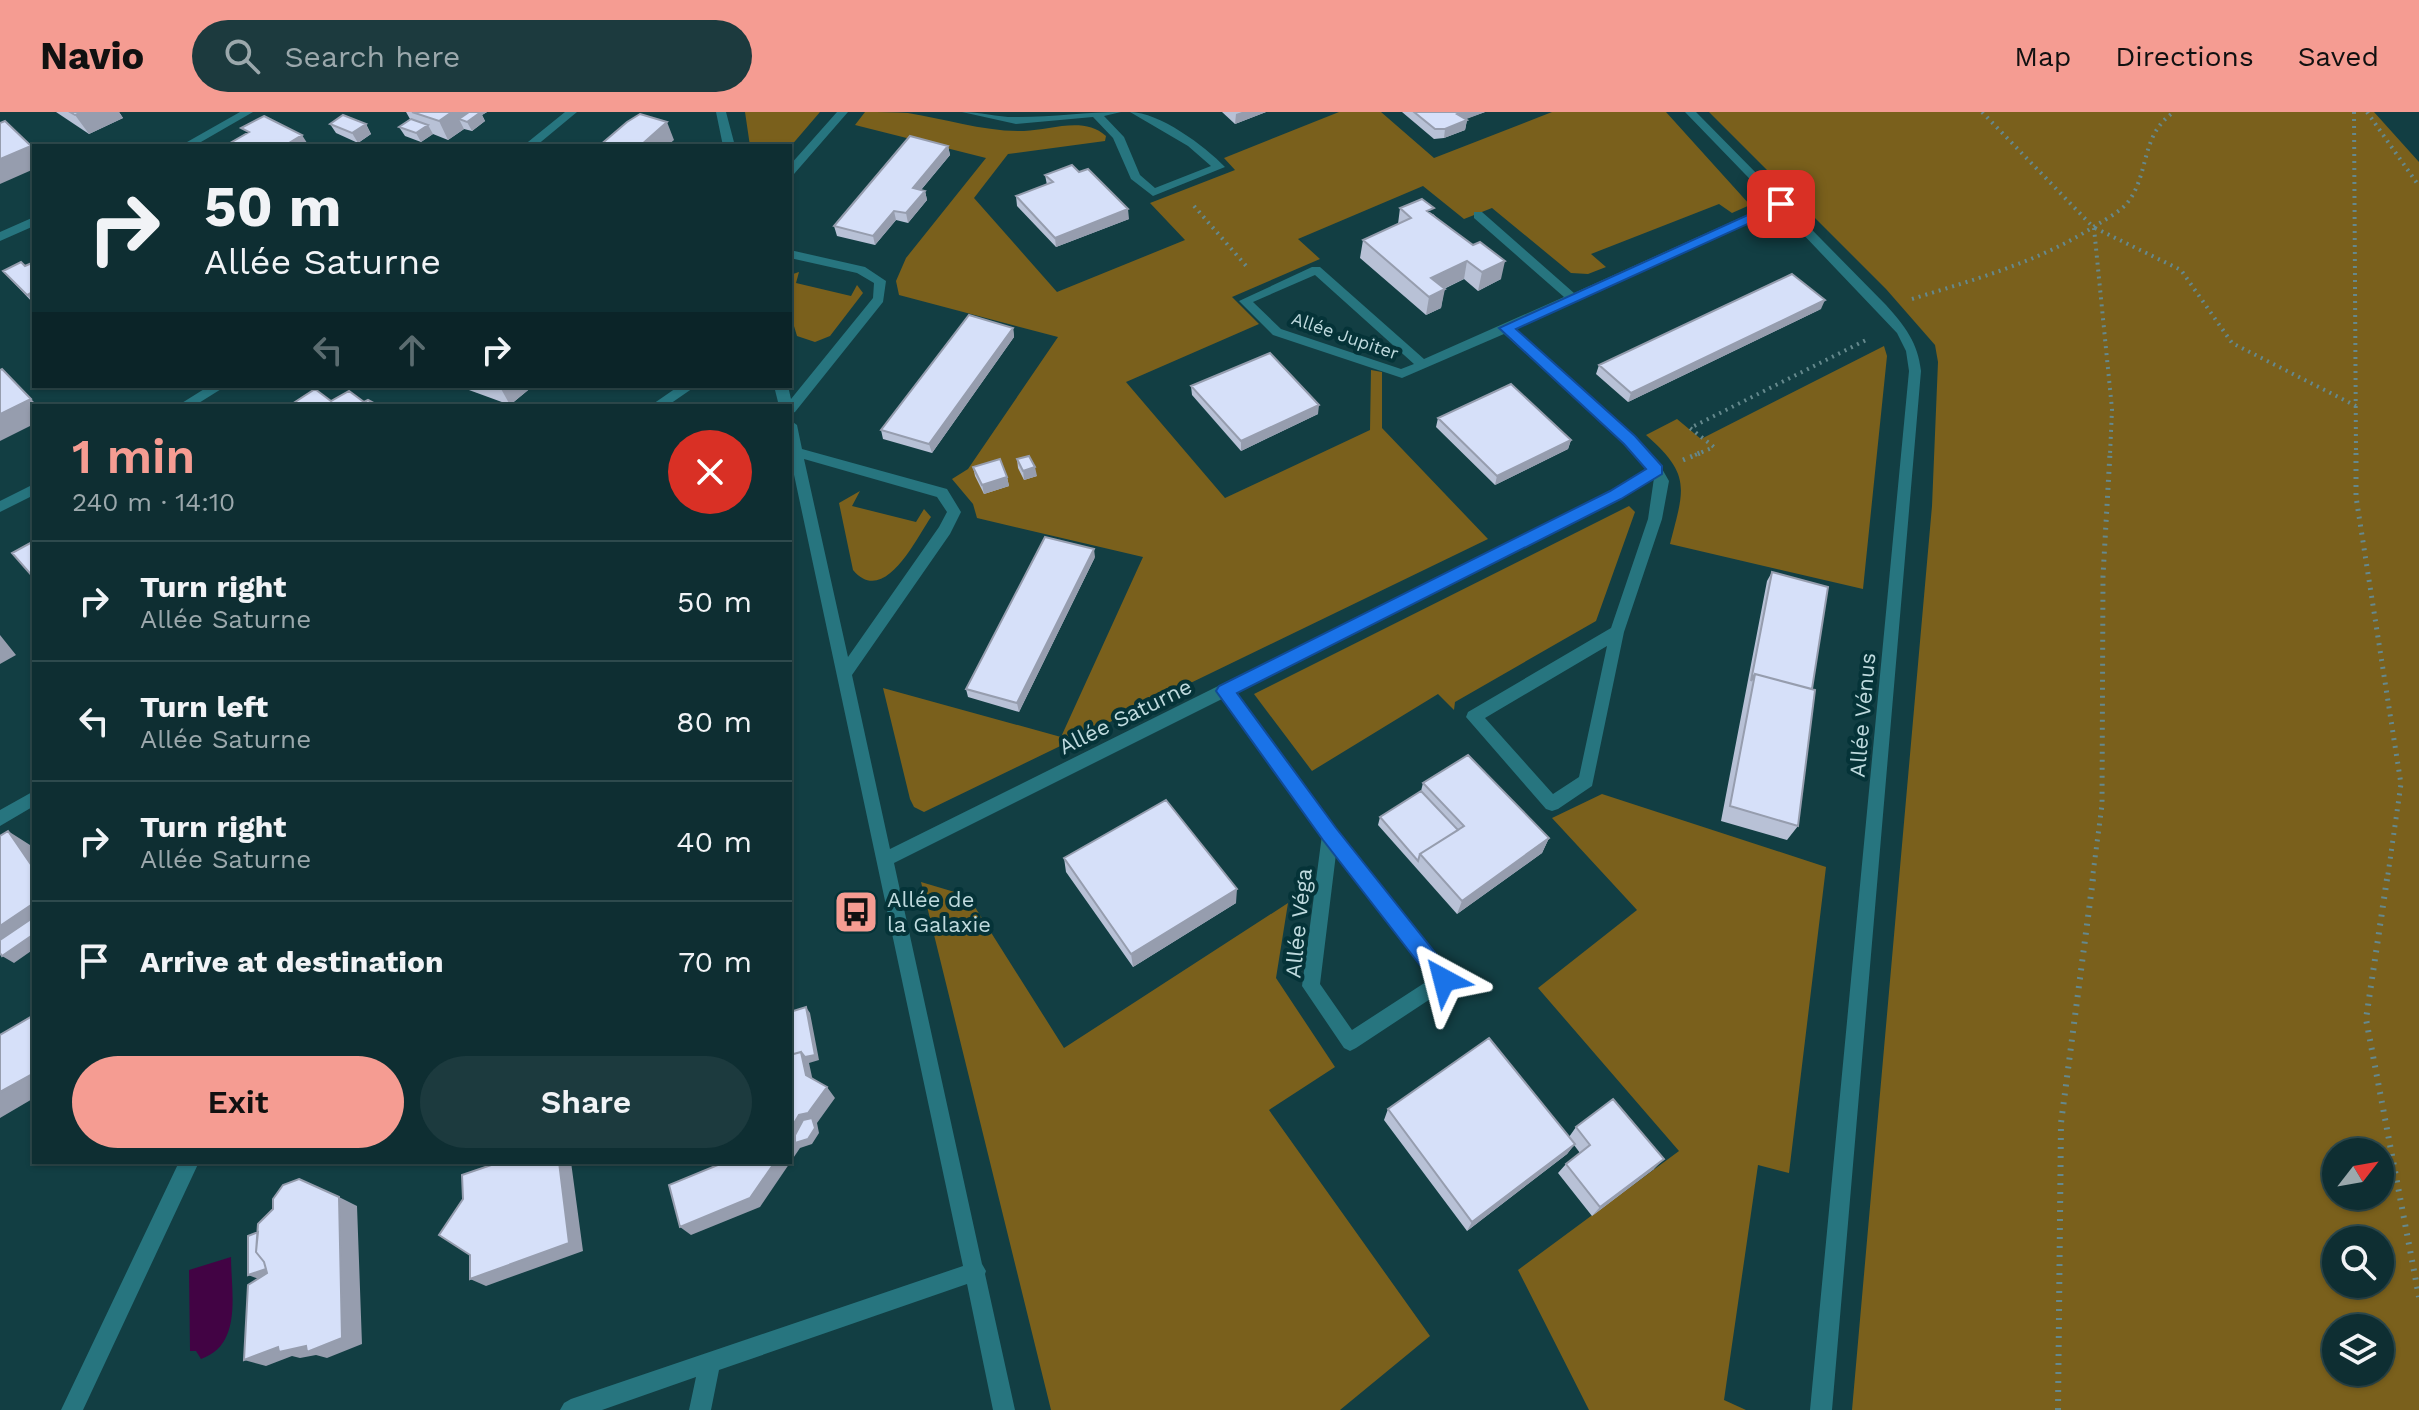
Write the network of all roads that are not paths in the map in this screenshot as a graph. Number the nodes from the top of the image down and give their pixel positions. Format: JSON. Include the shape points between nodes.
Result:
{"nodes":[{"id":1,"x":248,"y":112,"type":"edge"},
{"id":2,"x":572,"y":112,"type":"edge"},
{"id":3,"x":721,"y":112,"type":"edge"},
{"id":4,"x":843,"y":112,"type":"edge"},
{"id":5,"x":967,"y":112,"type":"edge"},
{"id":6,"x":1116,"y":112,"type":"edge"},
{"id":7,"x":1135,"y":112,"type":"edge"},
{"id":8,"x":1690,"y":112,"type":"edge"},
{"id":9,"x":1096,"y":114,"type":"junction"},
{"id":10,"x":190,"y":144,"type":"edge"},
{"id":11,"x":532,"y":144,"type":"edge"},
{"id":12,"x":729,"y":144,"type":"edge"},
{"id":13,"x":792,"y":170,"type":"edge"},
{"id":14,"x":1781,"y":204,"type":"junction"},
{"id":15,"x":1478,"y":215,"type":"dead end"},
{"id":16,"x":32,"y":222,"type":"edge"},
{"id":17,"x":0,"y":237,"type":"edge"},
{"id":18,"x":792,"y":254,"type":"edge"},
{"id":19,"x":1572,"y":298,"type":"junction"},
{"id":20,"x":1506,"y":328,"type":"junction"},
{"id":21,"x":1423,"y":365,"type":"junction"},
{"id":22,"x":216,"y":388,"type":"edge"},
{"id":23,"x":686,"y":388,"type":"edge"},
{"id":24,"x":188,"y":404,"type":"edge"},
{"id":25,"x":660,"y":404,"type":"edge"},
{"id":26,"x":791,"y":404,"type":"edge"},
{"id":27,"x":792,"y":434,"type":"edge"},
{"id":28,"x":796,"y":452,"type":"junction"},
{"id":29,"x":1656,"y":470,"type":"junction"},
{"id":30,"x":32,"y":490,"type":"edge"},
{"id":31,"x":0,"y":507,"type":"edge"},
{"id":32,"x":1617,"y":632,"type":"junction"},
{"id":33,"x":844,"y":674,"type":"junction"},
{"id":34,"x":1225,"y":691,"type":"junction"},
{"id":35,"x":32,"y":799,"type":"edge"},
{"id":36,"x":0,"y":819,"type":"edge"},
{"id":37,"x":1330,"y":834,"type":"junction"},
{"id":38,"x":886,"y":859,"type":"junction"},
{"id":39,"x":188,"y":1164,"type":"edge"},
{"id":40,"x":976,"y":1271,"type":"junction"},
{"id":41,"x":710,"y":1362,"type":"junction"},
{"id":42,"x":72,"y":1410,"type":"edge"},
{"id":43,"x":571,"y":1410,"type":"edge"},
{"id":44,"x":700,"y":1410,"type":"edge"},
{"id":45,"x":1004,"y":1410,"type":"edge"},
{"id":46,"x":1821,"y":1410,"type":"edge"}],
"edges":[{"from":1,"to":10,"type":"street"},
{"from":2,"to":11,"type":"street"},
{"from":3,"to":12,"type":"street"},
{"from":4,"to":13,"type":"street"},
{"from":5,"to":9,"type":"street","via":[[1016,121]]},
{"from":6,"to":9,"type":"street"},
{"from":7,"to":9,"type":"street","via":[[1192,144],[1219,167],[1153,193],[1135,177],[1118,137]]},
{"from":8,"to":14,"type":"street","name":"Allée Vénus"},
{"from":14,"to":19,"type":"street"},
{"from":14,"to":46,"type":"street","name":"Allée Vénus","via":[[1897,325],[1913,348],[1915,371]]},
{"from":15,"to":19,"type":"street"},
{"from":16,"to":17,"type":"street"},
{"from":18,"to":26,"type":"street","via":[[861,270],[880,281],[879,299]]},
{"from":19,"to":20,"type":"street"},
{"from":20,"to":21,"type":"street","name":"Allée Jupiter"},
{"from":20,"to":29,"type":"street"},
{"from":21,"to":21,"type":"street","name":"Allée Jupiter","via":[[1402,374],[1277,332],[1245,301],[1316,270]]},
{"from":22,"to":24,"type":"street"},
{"from":23,"to":25,"type":"street"},
{"from":27,"to":28,"type":"street"},
{"from":28,"to":33,"type":"street"},
{"from":28,"to":33,"type":"street","via":[[942,493],[954,512]]},
{"from":29,"to":32,"type":"street","via":[[1662,481],[1655,519]]},
{"from":29,"to":34,"type":"street","name":"Allée Saturne"},
{"from":30,"to":31,"type":"street"},
{"from":32,"to":32,"type":"street","via":[[1586,781],[1552,804],[1474,717]]},
{"from":33,"to":38,"type":"street"},
{"from":34,"to":37,"type":"street","name":"Allée Véga"},
{"from":34,"to":38,"type":"street","name":"Allée Saturne"},
{"from":35,"to":36,"type":"street"},
{"from":37,"to":37,"type":"street","name":"Allée Véga","via":[[1444,980],[1350,1042],[1311,986]]},
{"from":38,"to":40,"type":"street"},
{"from":39,"to":42,"type":"street"},
{"from":40,"to":41,"type":"street"},
{"from":40,"to":45,"type":"street"},
{"from":41,"to":43,"type":"street"},
{"from":41,"to":44,"type":"street"}]}
